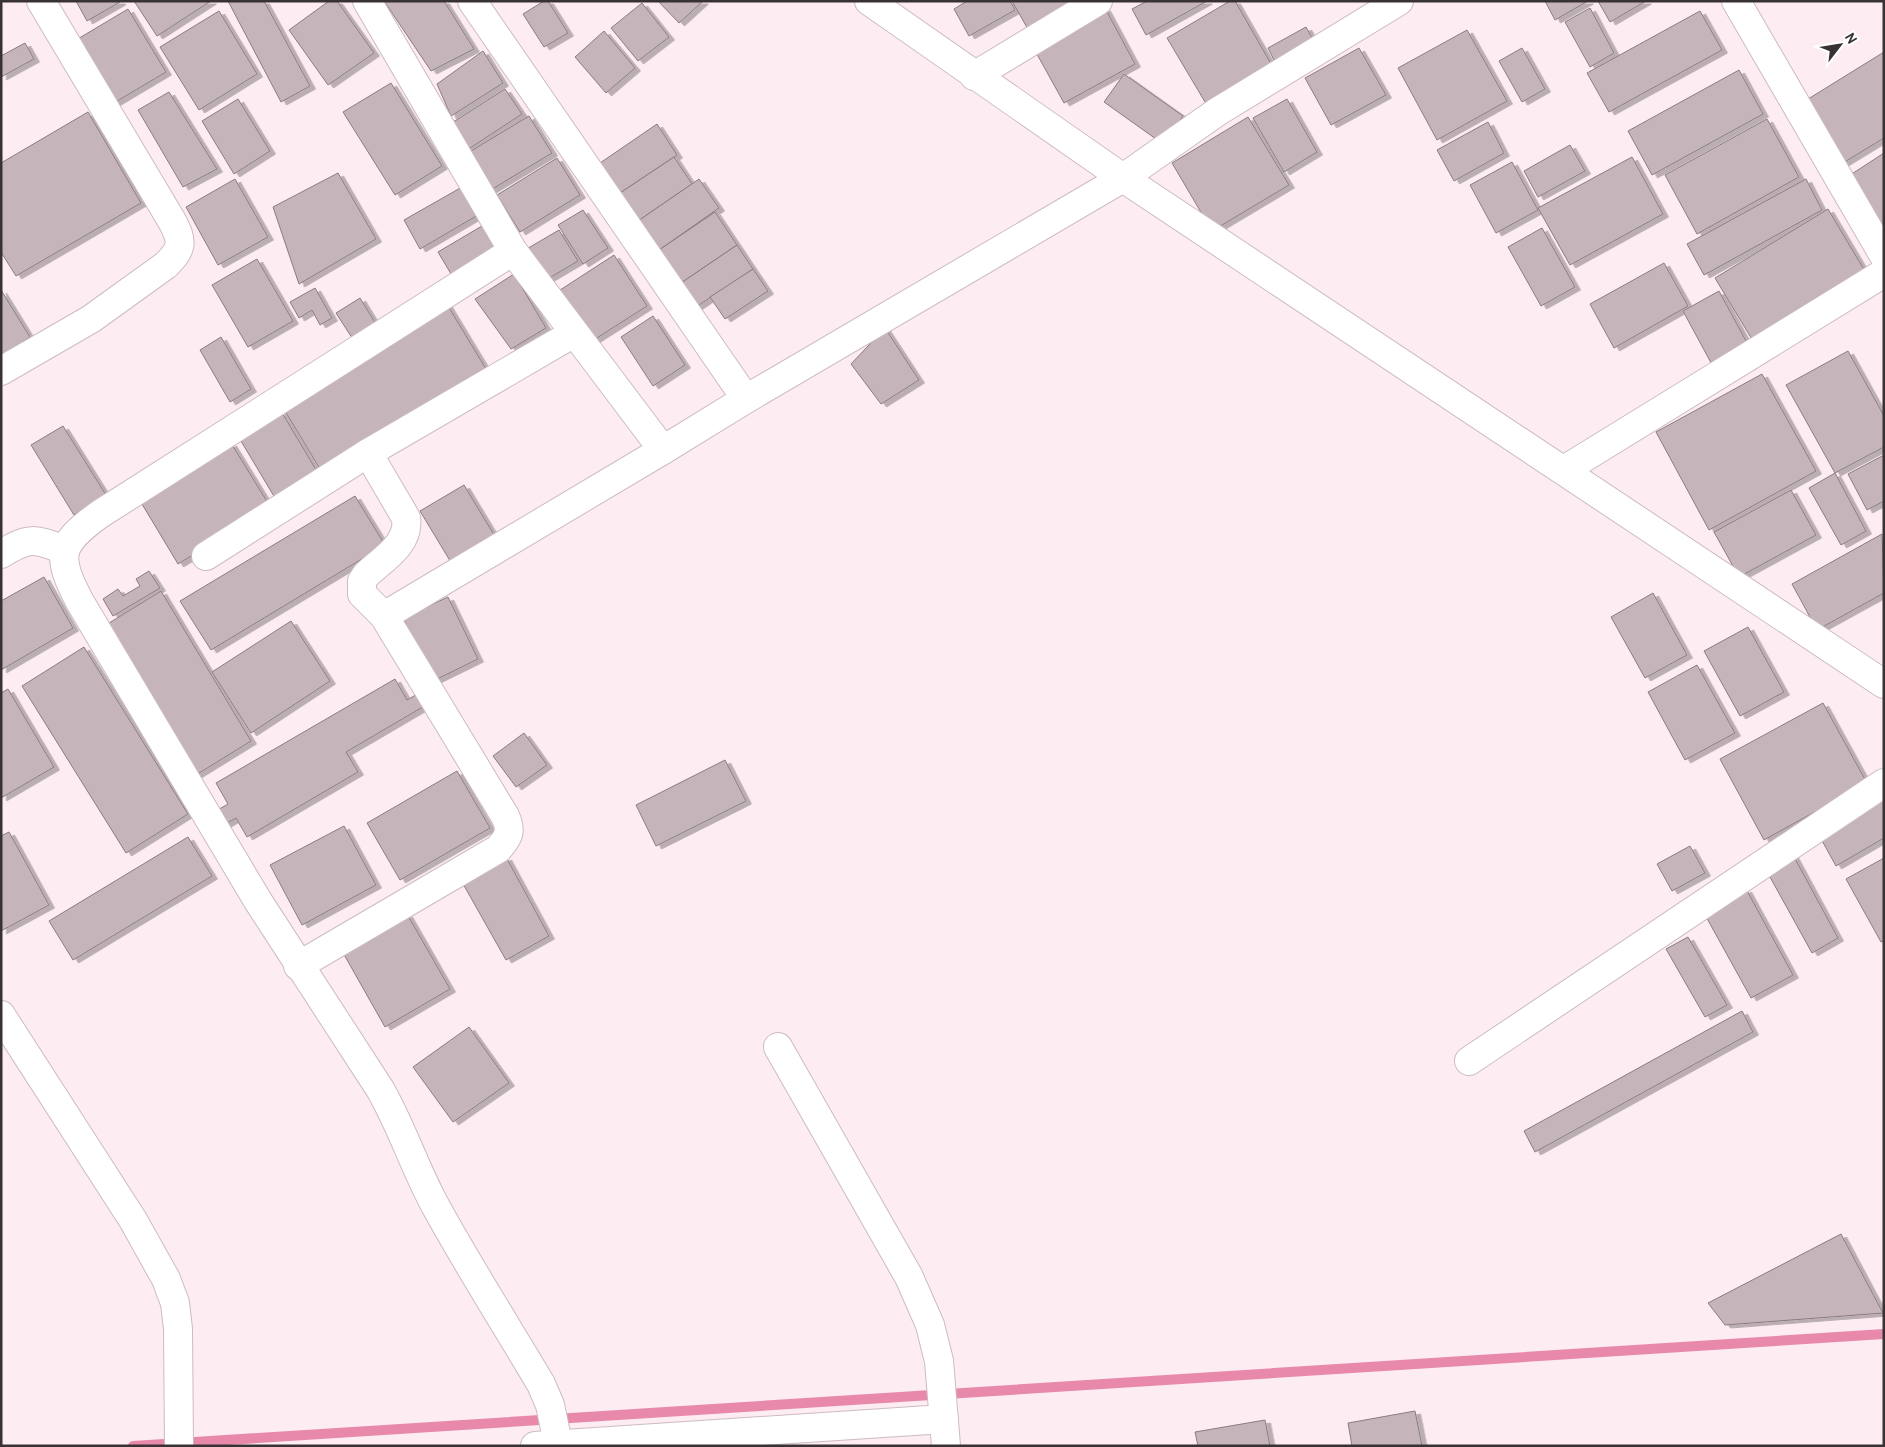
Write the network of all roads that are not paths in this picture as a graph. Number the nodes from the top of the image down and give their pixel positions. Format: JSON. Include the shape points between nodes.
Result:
{"nodes":[{"id":1,"x":40,"y":1,"type":"edge"},
{"id":2,"x":367,"y":1,"type":"edge"},
{"id":3,"x":472,"y":1,"type":"edge"},
{"id":4,"x":870,"y":1,"type":"edge"},
{"id":5,"x":1098,"y":1,"type":"edge"},
{"id":6,"x":1399,"y":1,"type":"edge"},
{"id":7,"x":1736,"y":1,"type":"edge"},
{"id":8,"x":974,"y":76,"type":"junction"},
{"id":9,"x":1122,"y":178,"type":"junction"},
{"id":10,"x":513,"y":251,"type":"junction"},
{"id":11,"x":1884,"y":256,"type":"edge"},
{"id":12,"x":1884,"y":273,"type":"edge"},
{"id":13,"x":574,"y":333,"type":"junction"},
{"id":14,"x":1,"y":371,"type":"edge"},
{"id":15,"x":746,"y":399,"type":"junction"},
{"id":16,"x":664,"y":450,"type":"junction"},
{"id":17,"x":368,"y":453,"type":"junction"},
{"id":18,"x":1564,"y":470,"type":"junction"},
{"id":19,"x":64,"y":550,"type":"junction"},
{"id":20,"x":1,"y":554,"type":"edge"},
{"id":21,"x":206,"y":556,"type":"dead end"},
{"id":22,"x":384,"y":616,"type":"junction"},
{"id":23,"x":1884,"y":684,"type":"edge"},
{"id":24,"x":1884,"y":783,"type":"edge"},
{"id":25,"x":298,"y":966,"type":"junction"},
{"id":26,"x":1,"y":1015,"type":"edge"},
{"id":27,"x":778,"y":1047,"type":"dead end"},
{"id":28,"x":1469,"y":1061,"type":"dead end"},
{"id":29,"x":944,"y":1413,"type":"junction"},
{"id":30,"x":557,"y":1435,"type":"edge"},
{"id":31,"x":179,"y":1446,"type":"edge"},
{"id":32,"x":946,"y":1446,"type":"edge"}],
"edges":[{"from":1,"to":14,"type":"street","via":[[172,221],[181,246],[166,265],[91,319]]},
{"from":2,"to":10,"type":"street"},
{"from":3,"to":15,"type":"street"},
{"from":4,"to":8,"type":"street"},
{"from":5,"to":8,"type":"street"},
{"from":6,"to":9,"type":"street","via":[[1217,112]]},
{"from":7,"to":11,"type":"street"},
{"from":8,"to":9,"type":"street"},
{"from":9,"to":15,"type":"street"},
{"from":9,"to":18,"type":"street"},
{"from":10,"to":13,"type":"street"},
{"from":10,"to":19,"type":"street","via":[[100,514],[72,537]]},
{"from":12,"to":18,"type":"street"},
{"from":13,"to":16,"type":"street"},
{"from":13,"to":17,"type":"street"},
{"from":15,"to":16,"type":"street"},
{"from":16,"to":22,"type":"street"},
{"from":17,"to":21,"type":"street"},
{"from":17,"to":22,"type":"street","via":[[406,518],[408,527],[400,544],[362,581],[362,594]]},
{"from":18,"to":23,"type":"street"},
{"from":19,"to":20,"type":"street","via":[[36,540],[26,541]]},
{"from":19,"to":25,"type":"street","via":[[63,563],[80,602]]},
{"from":22,"to":25,"type":"street","via":[[505,816],[510,826],[509,838],[498,849]]},
{"from":24,"to":28,"type":"street"},
{"from":25,"to":30,"type":"street","via":[[396,1117],[435,1206],[541,1384]]},
{"from":26,"to":31,"type":"street","via":[[138,1229],[166,1280],[175,1303],[178,1329]]},
{"from":27,"to":29,"type":"street","via":[[909,1278],[930,1325],[939,1361]]},
{"from":29,"to":30,"type":"street"},
{"from":29,"to":32,"type":"street"}]}
